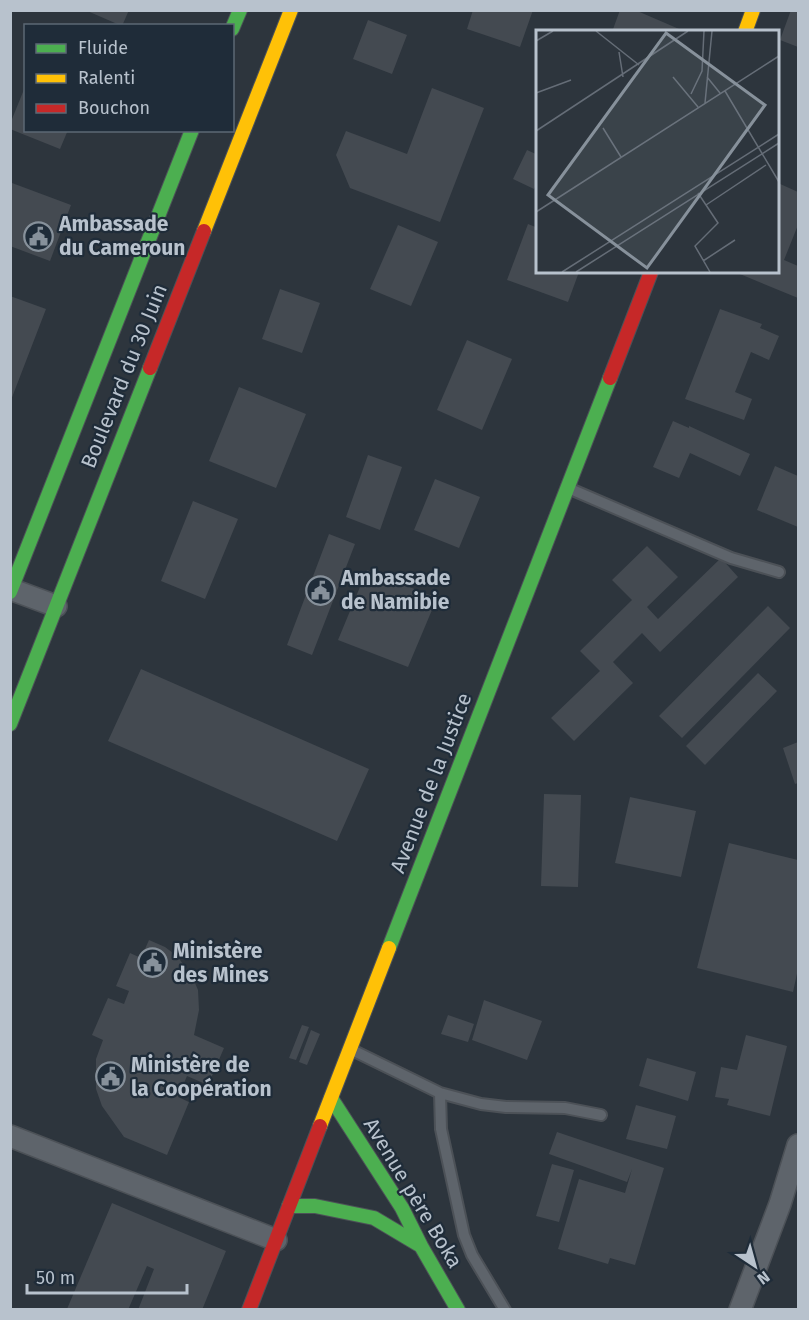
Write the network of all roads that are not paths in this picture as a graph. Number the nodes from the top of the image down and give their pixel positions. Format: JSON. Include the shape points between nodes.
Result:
{"nodes":[{"id":1,"x":240,"y":10,"type":"edge"},
{"id":2,"x":291,"y":10,"type":"edge"},
{"id":3,"x":753,"y":10,"type":"edge"},
{"id":4,"x":234,"y":24,"type":"edge"},
{"id":5,"x":746,"y":30,"type":"edge"},
{"id":6,"x":191,"y":132,"type":"edge"},
{"id":7,"x":651,"y":273,"type":"edge"},
{"id":8,"x":568,"y":488,"type":"junction"},
{"id":9,"x":779,"y":572,"type":"dead end"},
{"id":10,"x":11,"y":590,"type":"edge"},
{"id":11,"x":56,"y":606,"type":"junction"},
{"id":12,"x":10,"y":724,"type":"edge"},
{"id":13,"x":350,"y":1049,"type":"junction"},
{"id":14,"x":440,"y":1093,"type":"junction"},
{"id":15,"x":331,"y":1098,"type":"junction"},
{"id":16,"x":602,"y":1115,"type":"dead end"},
{"id":17,"x":10,"y":1136,"type":"edge"},
{"id":18,"x":798,"y":1145,"type":"edge"},
{"id":19,"x":289,"y":1206,"type":"junction"},
{"id":20,"x":276,"y":1240,"type":"junction"},
{"id":21,"x":421,"y":1246,"type":"junction"},
{"id":22,"x":249,"y":1310,"type":"edge"},
{"id":23,"x":458,"y":1310,"type":"edge"},
{"id":24,"x":505,"y":1310,"type":"edge"},
{"id":25,"x":740,"y":1310,"type":"edge"}],
"edges":[{"from":1,"to":4,"type":"main road"},
{"from":2,"to":11,"type":"main road","name":"Boulevard du 30 Juin"},
{"from":3,"to":5,"type":"main road"},
{"from":6,"to":10,"type":"main road","name":"Boulevard du 30 Juin"},
{"from":7,"to":8,"type":"main road","name":"Avenue de la Justice"},
{"from":8,"to":9,"type":"lane","via":[[731,558]]},
{"from":8,"to":13,"type":"main road","name":"Avenue de la Justice"},
{"from":10,"to":11,"type":"street"},
{"from":11,"to":12,"type":"main road","name":"Boulevard du 30 Juin"},
{"from":13,"to":14,"type":"lane"},
{"from":13,"to":15,"type":"main road","name":"Avenue de la Justice"},
{"from":14,"to":16,"type":"lane","via":[[481,1104],[565,1108]]},
{"from":14,"to":24,"type":"lane","via":[[441,1129],[464,1235],[472,1256]]},
{"from":15,"to":19,"type":"main road","name":"Avenue de la Justice"},
{"from":15,"to":21,"type":"main road","name":"Avenue père Boka","via":[[402,1208]]},
{"from":17,"to":20,"type":"street"},
{"from":18,"to":25,"type":"street"},
{"from":19,"to":20,"type":"main road","name":"Avenue de la Justice"},
{"from":19,"to":21,"type":"main road","via":[[315,1206],[374,1218]]},
{"from":20,"to":22,"type":"main road","name":"Avenue de la Justice"},
{"from":21,"to":23,"type":"main road","name":"Avenue père Boka"}]}
